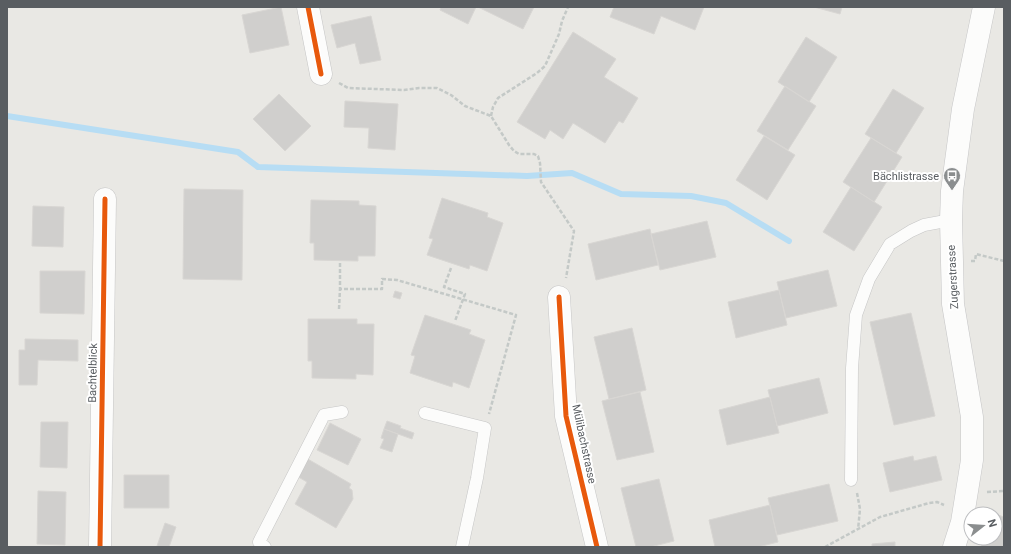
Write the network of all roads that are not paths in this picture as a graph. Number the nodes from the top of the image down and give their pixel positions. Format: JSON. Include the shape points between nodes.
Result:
{"nodes":[{"id":1,"x":308,"y":7,"type":"edge"},
{"id":2,"x":984,"y":7,"type":"edge"},
{"id":3,"x":322,"y":74,"type":"road end"},
{"id":4,"x":105,"y":199,"type":"dead end"},
{"id":5,"x":951,"y":220,"type":"junction"},
{"id":6,"x":560,"y":296,"type":"road end"},
{"id":7,"x":342,"y":412,"type":"dead end"},
{"id":8,"x":425,"y":414,"type":"dead end"},
{"id":9,"x":851,"y":480,"type":"road end"},
{"id":10,"x":100,"y":547,"type":"edge"},
{"id":11,"x":265,"y":547,"type":"edge"},
{"id":12,"x":462,"y":547,"type":"edge"},
{"id":13,"x":596,"y":547,"type":"edge"},
{"id":14,"x":954,"y":547,"type":"edge"}],
"edges":[{"from":1,"to":3,"type":"street"},
{"from":2,"to":5,"type":"street","name":"Zugerstrasse","via":[[963,109],[952,190]]},
{"from":4,"to":10,"type":"street","name":"Bachtelblick"},
{"from":5,"to":9,"type":"lane","via":[[924,225],[890,244],[869,279],[856,315],[852,368]]},
{"from":5,"to":14,"type":"street","name":"Zugerstrasse","via":[[953,304],[972,417],[972,460],[962,522]]},
{"from":6,"to":13,"type":"street","name":"Mülibachstrasse","via":[[566,416]]},
{"from":7,"to":11,"type":"lane","via":[[324,414],[259,542]]},
{"from":8,"to":12,"type":"lane","via":[[485,428]]}]}
